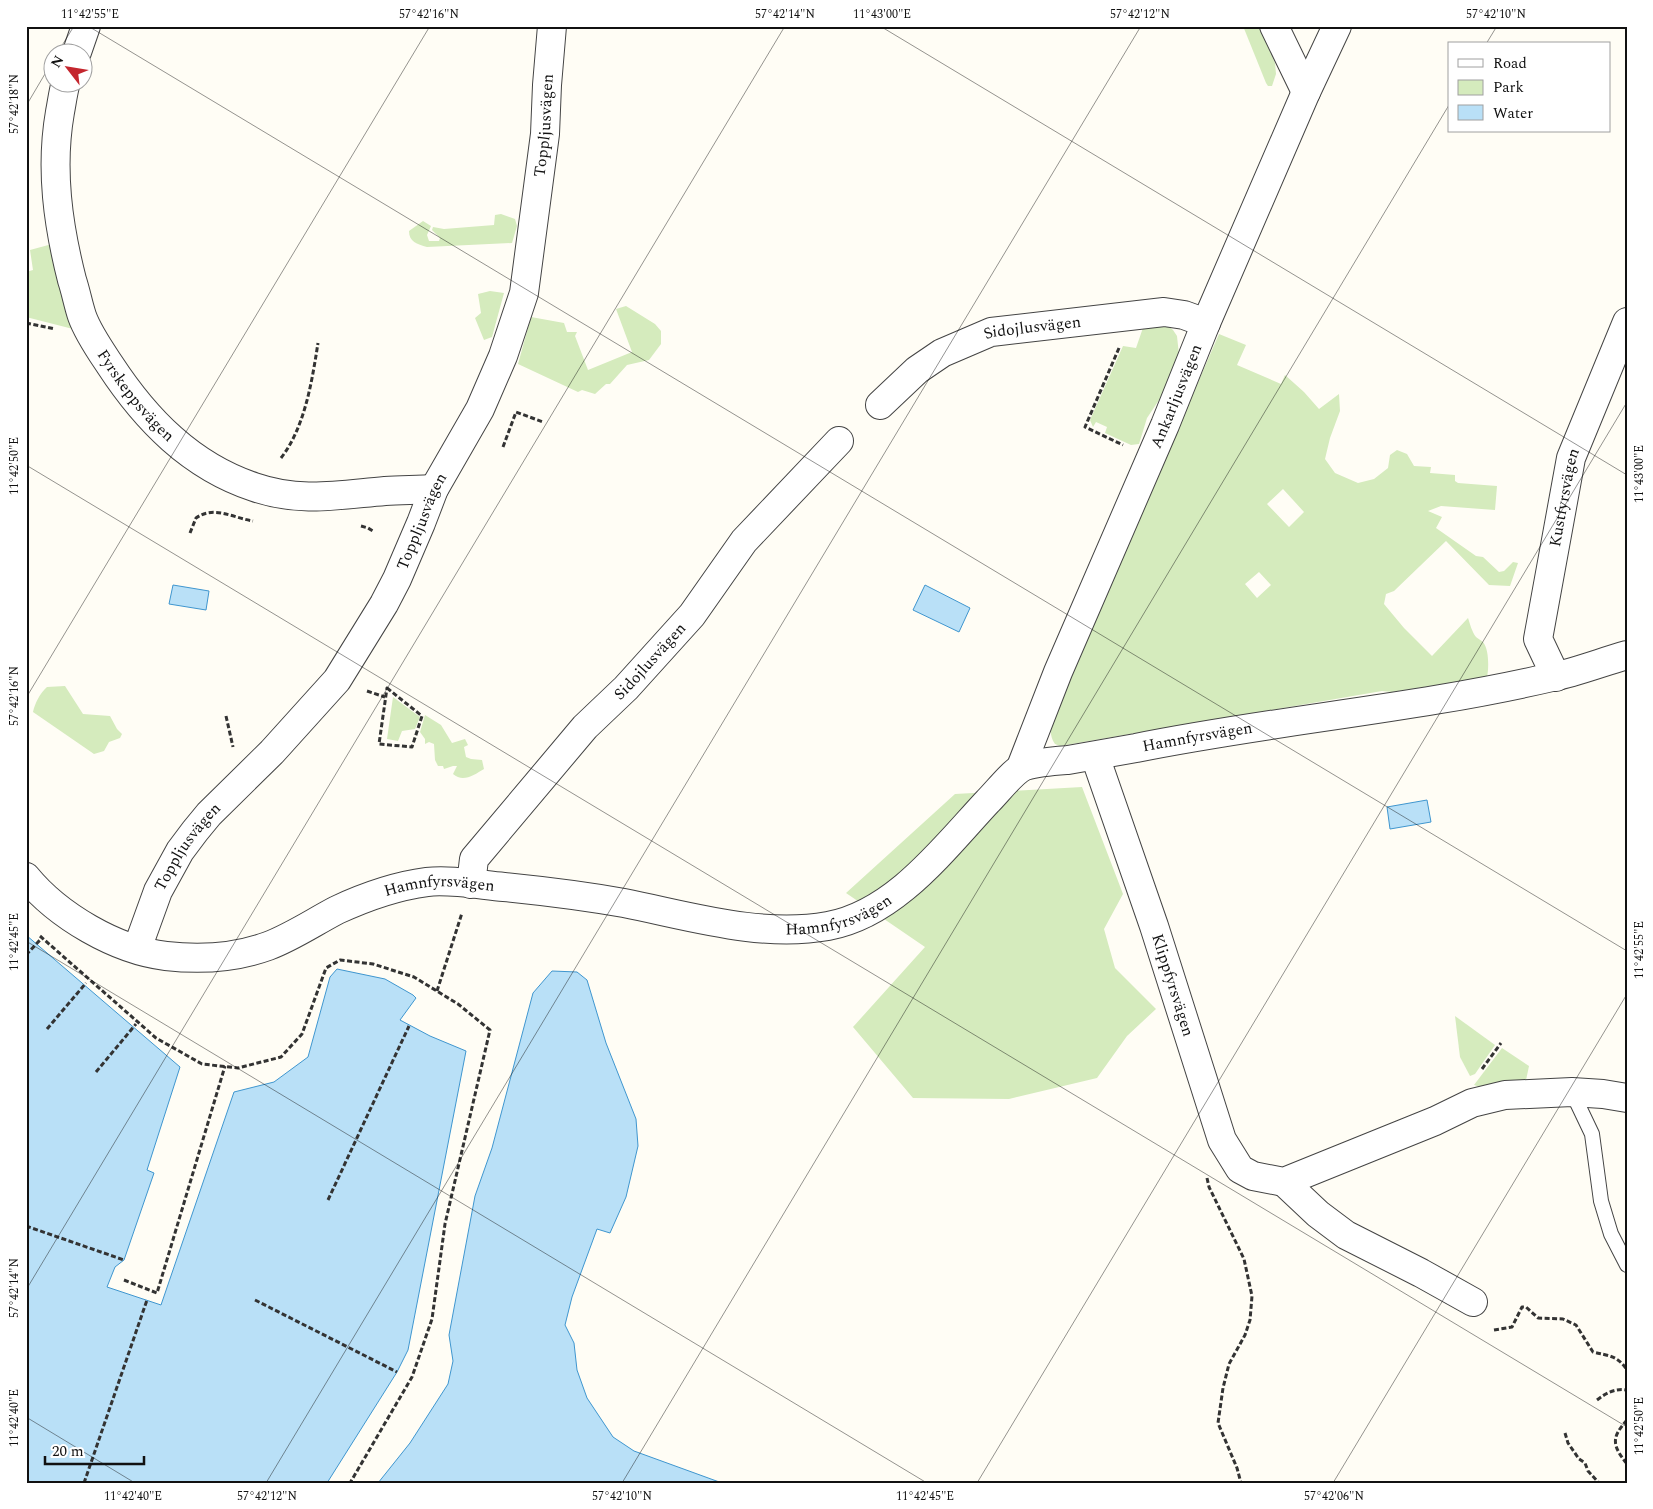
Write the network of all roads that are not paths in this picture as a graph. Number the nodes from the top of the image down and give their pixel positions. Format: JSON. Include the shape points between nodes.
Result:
{"nodes":[{"id":1,"x":86,"y":26,"type":"edge"},
{"id":2,"x":552,"y":26,"type":"edge"},
{"id":3,"x":1274,"y":26,"type":"edge"},
{"id":4,"x":1337,"y":26,"type":"edge"},
{"id":5,"x":80,"y":42,"type":"edge"},
{"id":6,"x":64,"y":92,"type":"edge"},
{"id":7,"x":1306,"y":92,"type":"junction"},
{"id":8,"x":1627,"y":322,"type":"edge"},
{"id":9,"x":1206,"y":323,"type":"junction"},
{"id":10,"x":880,"y":405,"type":"dead end"},
{"id":11,"x":839,"y":441,"type":"dead end"},
{"id":12,"x":434,"y":489,"type":"junction"},
{"id":13,"x":1627,"y":655,"type":"edge"},
{"id":14,"x":1556,"y":677,"type":"junction"},
{"id":15,"x":1096,"y":756,"type":"junction"},
{"id":16,"x":1021,"y":767,"type":"junction"},
{"id":17,"x":26,"y":877,"type":"edge"},
{"id":18,"x":471,"y":884,"type":"junction"},
{"id":19,"x":137,"y":949,"type":"junction"},
{"id":20,"x":1572,"y":1092,"type":"junction"},
{"id":21,"x":1627,"y":1098,"type":"edge"},
{"id":22,"x":1284,"y":1182,"type":"junction"},
{"id":23,"x":1627,"y":1265,"type":"edge"},
{"id":24,"x":1473,"y":1302,"type":"dead end"}],
"edges":[{"from":1,"to":5,"type":"street"},
{"from":2,"to":12,"type":"street","name":"Toppljusvägen","via":[[544,134],[524,293],[503,356],[480,409]]},
{"from":3,"to":7,"type":"street"},
{"from":4,"to":7,"type":"street","name":"Ankarljusvägen"},
{"from":6,"to":12,"type":"street","name":"Fyrskeppsvägen","via":[[54,164],[57,206],[82,317],[100,350],[149,417],[168,437],[214,470],[272,492],[337,497]]},
{"from":7,"to":9,"type":"street","name":"Ankarljusvägen"},
{"from":8,"to":14,"type":"street","name":"Kustfyrsvägen","via":[[1571,458],[1538,640]]},
{"from":9,"to":10,"type":"street","name":"Sidojlusvägen","via":[[1164,312],[991,332],[942,353],[917,370]]},
{"from":9,"to":16,"type":"street","name":"Ankarljusvägen"},
{"from":11,"to":18,"type":"street","name":"Sidojlusvägen","via":[[744,541],[692,615],[626,688],[585,727],[474,859]]},
{"from":12,"to":19,"type":"street","name":"Toppljusvägen","via":[[397,579],[338,680],[214,809],[180,851],[158,891]]},
{"from":13,"to":14,"type":"street","name":"Hamnfyrsvägen"},
{"from":14,"to":15,"type":"street","name":"Hamnfyrsvägen","via":[[1457,696],[1201,734]]},
{"from":15,"to":16,"type":"street","name":"Hamnfyrsvägen"},
{"from":15,"to":22,"type":"street","name":"Klippfyrsvägen","via":[[1222,1140],[1240,1169],[1253,1176]]},
{"from":16,"to":18,"type":"street","name":"Hamnfyrsvägen","via":[[901,891],[866,914],[831,925],[791,929],[756,927],[620,903]]},
{"from":17,"to":19,"type":"street","name":"Hamnfyrsvägen","via":[[41,894],[79,923]]},
{"from":18,"to":19,"type":"street","name":"Hamnfyrsvägen","via":[[431,881],[373,895],[337,910],[272,945],[229,957],[160,956]]},
{"from":20,"to":21,"type":"street"},
{"from":20,"to":22,"type":"street","via":[[1505,1095],[1472,1104]]},
{"from":20,"to":23,"type":"lane","via":[[1592,1134],[1601,1201],[1611,1234]]},
{"from":22,"to":24,"type":"street","via":[[1346,1235]]}]}
